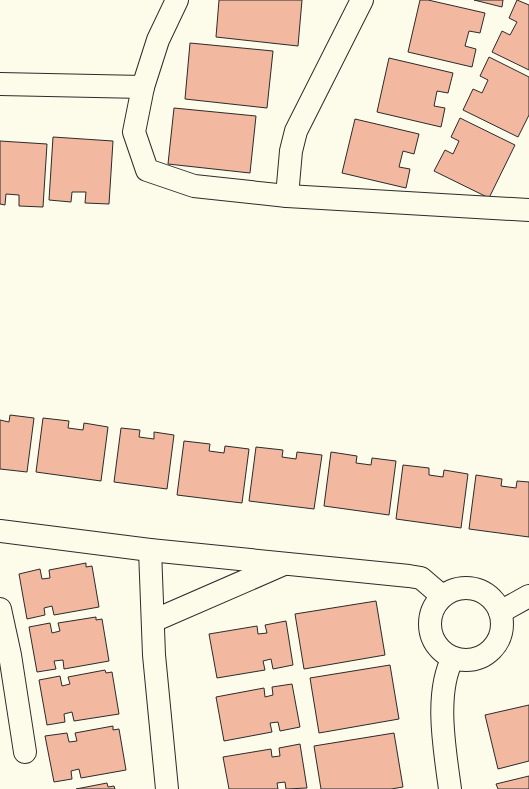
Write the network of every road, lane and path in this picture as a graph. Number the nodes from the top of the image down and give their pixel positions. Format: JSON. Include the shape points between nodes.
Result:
{"nodes":[{"id":1,"x":177,"y":0,"type":"edge"},
{"id":2,"x":362,"y":0,"type":"edge"},
{"id":3,"x":0,"y":84,"type":"edge"},
{"id":4,"x":143,"y":87,"type":"junction"},
{"id":5,"x":287,"y":196,"type":"junction"},
{"id":6,"x":529,"y":210,"type":"edge"},
{"id":7,"x":0,"y":531,"type":"edge"},
{"id":8,"x":150,"y":550,"type":"junction"},
{"id":9,"x":285,"y":563,"type":"junction"},
{"id":10,"x":442,"y":596,"type":"junction"},
{"id":11,"x":529,"y":596,"type":"edge"},
{"id":12,"x":0,"y":609,"type":"edge"},
{"id":13,"x":500,"y":612,"type":"junction"},
{"id":14,"x":153,"y":621,"type":"junction"},
{"id":15,"x":453,"y":658,"type":"junction"},
{"id":16,"x":25,"y":752,"type":"dead end"},
{"id":17,"x":167,"y":789,"type":"edge"},
{"id":18,"x":450,"y":789,"type":"edge"}],
"edges":[{"from":1,"to":4,"type":"street","via":[[158,40]]},
{"from":2,"to":5,"type":"street","via":[[296,131]]},
{"from":3,"to":4,"type":"street"},
{"from":4,"to":5,"type":"street","via":[[134,132],[147,170],[194,186]]},
{"from":5,"to":6,"type":"street"},
{"from":7,"to":8,"type":"street"},
{"from":8,"to":9,"type":"street"},
{"from":8,"to":14,"type":"street"},
{"from":9,"to":10,"type":"street","via":[[421,578]]},
{"from":9,"to":14,"type":"street"},
{"from":10,"to":13,"type":"street","via":[[463,588],[486,594]]},
{"from":10,"to":15,"type":"street","via":[[431,612],[430,630],[438,648]]},
{"from":11,"to":13,"type":"street"},
{"from":12,"to":16,"type":"street"},
{"from":13,"to":15,"type":"street","via":[[502,625],[499,639],[491,650],[480,658],[467,661]]},
{"from":14,"to":17,"type":"street"},
{"from":15,"to":18,"type":"street","via":[[444,683],[442,727]]}]}
